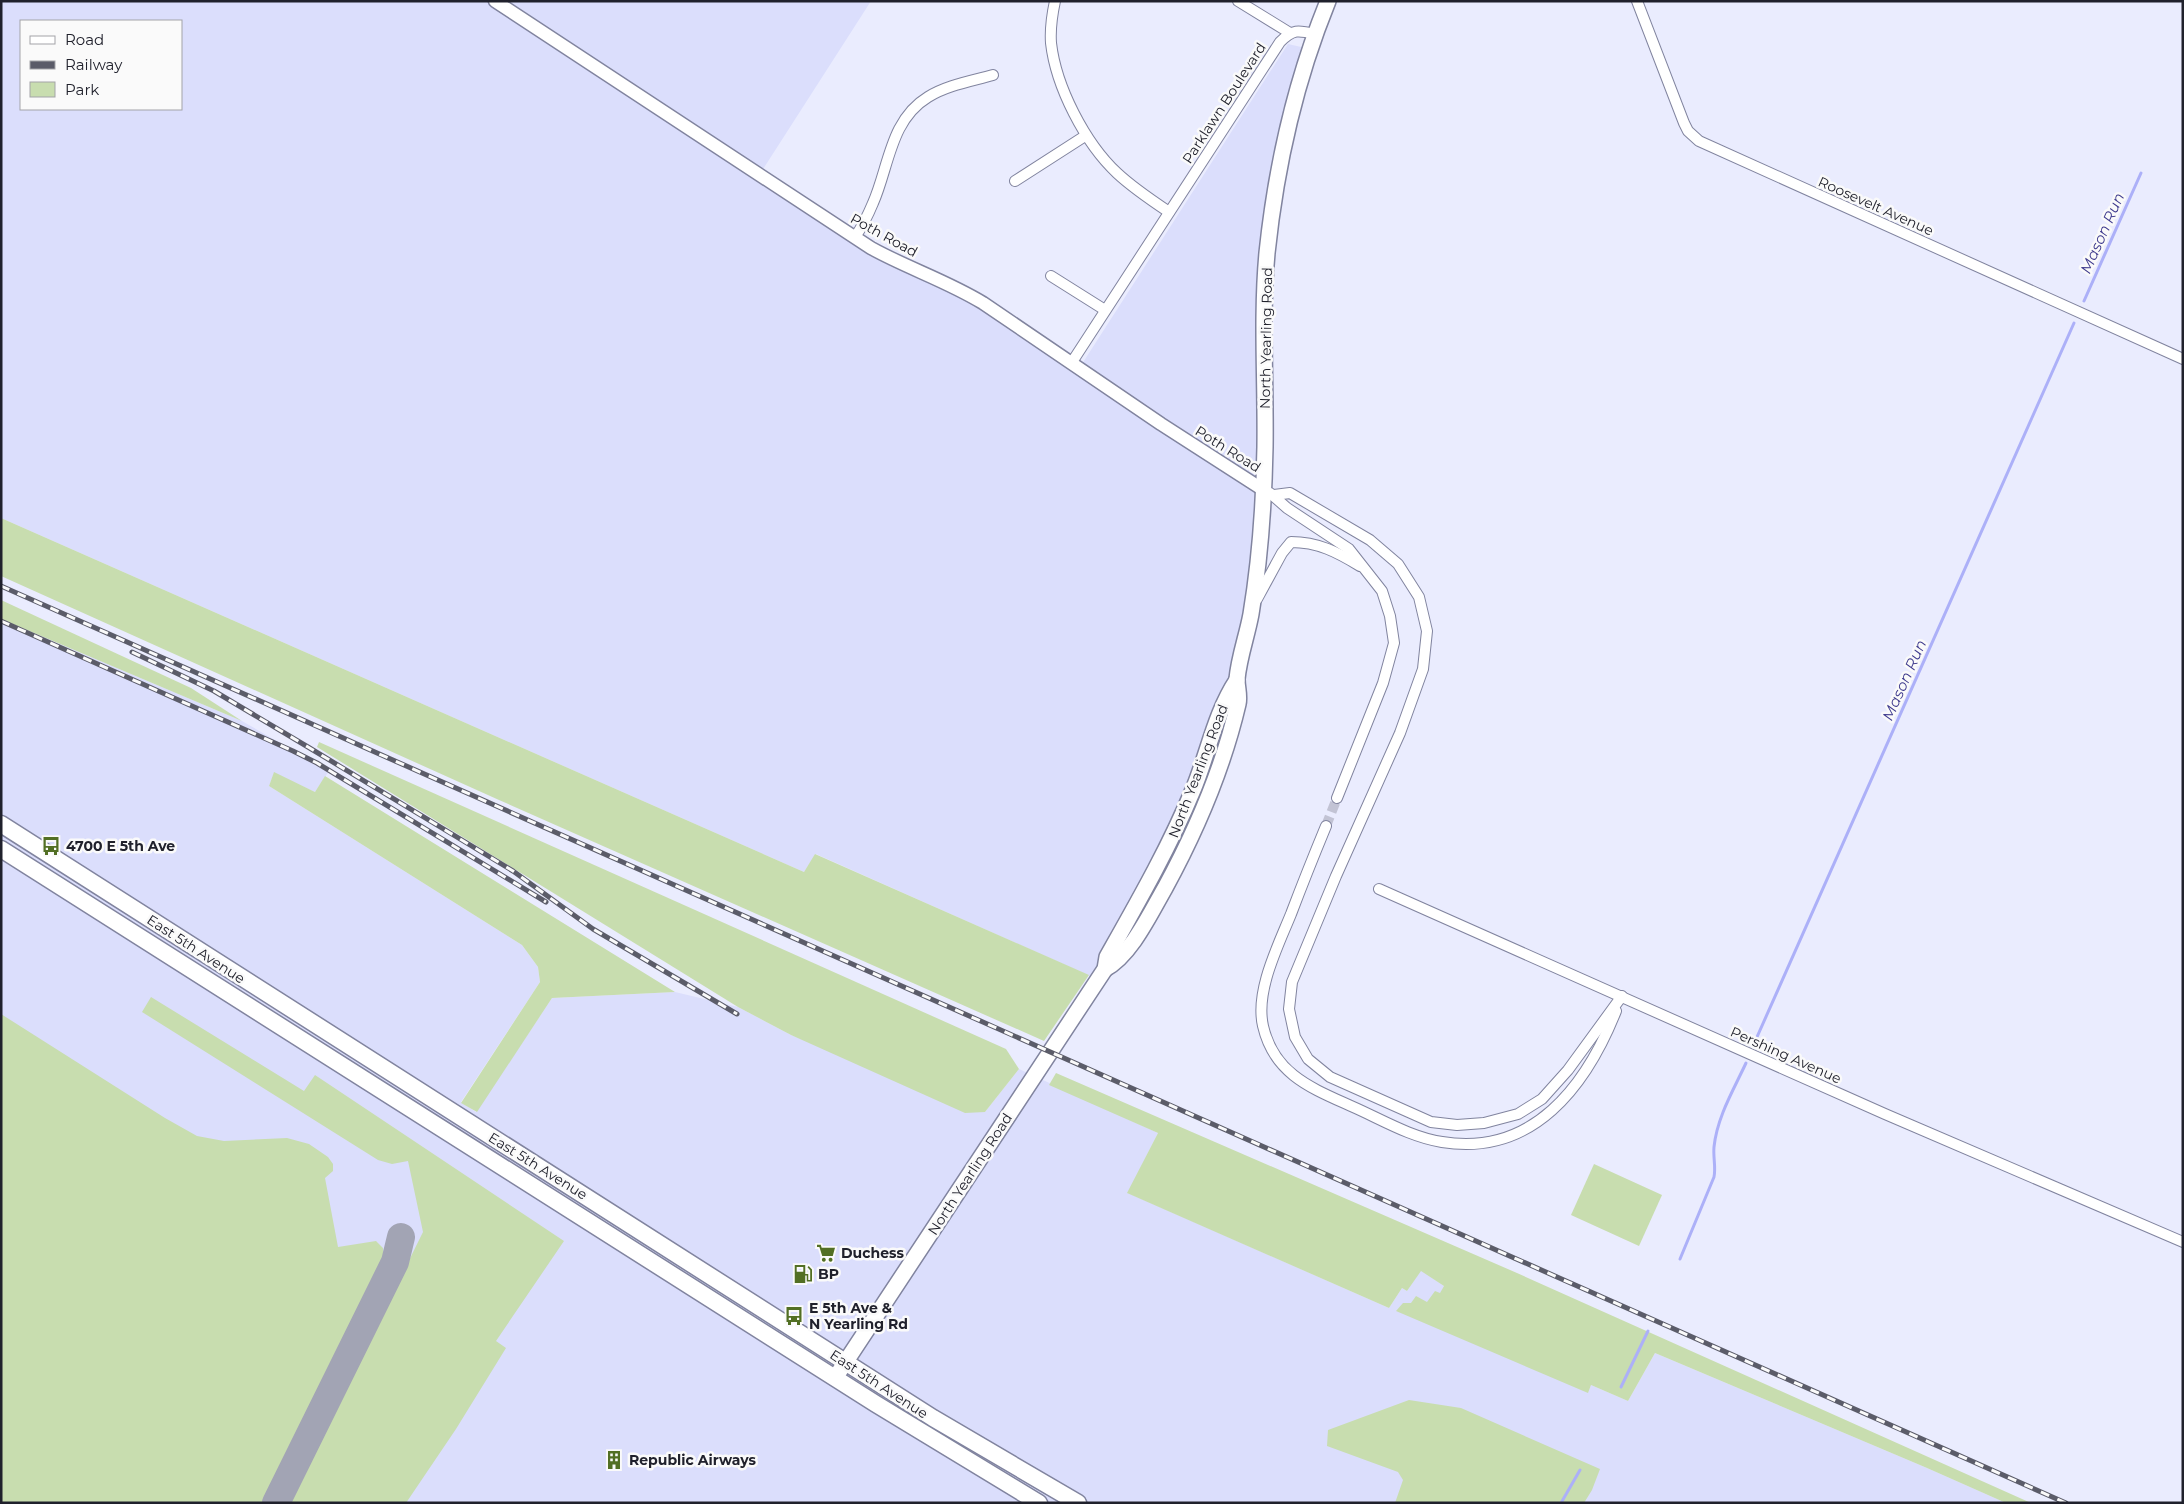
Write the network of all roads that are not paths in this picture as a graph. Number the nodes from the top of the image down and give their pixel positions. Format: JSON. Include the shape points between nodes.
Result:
{"nodes":[{"id":1,"x":495,"y":1,"type":"edge"},
{"id":2,"x":1055,"y":1,"type":"edge"},
{"id":3,"x":1238,"y":1,"type":"edge"},
{"id":4,"x":1328,"y":1,"type":"edge"},
{"id":5,"x":1637,"y":1,"type":"edge"},
{"id":6,"x":1290,"y":33,"type":"junction"},
{"id":7,"x":1315,"y":34,"type":"junction"},
{"id":8,"x":993,"y":75,"type":"dead end"},
{"id":9,"x":1085,"y":136,"type":"junction"},
{"id":10,"x":1015,"y":181,"type":"dead end"},
{"id":11,"x":1169,"y":212,"type":"junction"},
{"id":12,"x":855,"y":237,"type":"junction"},
{"id":13,"x":1051,"y":276,"type":"dead end"},
{"id":14,"x":1105,"y":310,"type":"junction"},
{"id":15,"x":2183,"y":359,"type":"edge"},
{"id":16,"x":1072,"y":362,"type":"junction"},
{"id":17,"x":1268,"y":492,"type":"junction"},
{"id":18,"x":1365,"y":569,"type":"junction"},
{"id":19,"x":1251,"y":614,"type":"junction"},
{"id":20,"x":1338,"y":798,"type":"tunnel mouth"},
{"id":21,"x":1,"y":824,"type":"edge"},
{"id":22,"x":1326,"y":826,"type":"tunnel mouth"},
{"id":23,"x":1,"y":849,"type":"edge"},
{"id":24,"x":1379,"y":890,"type":"dead end"},
{"id":25,"x":1622,"y":996,"type":"junction"},
{"id":26,"x":2183,"y":1242,"type":"edge"},
{"id":27,"x":846,"y":1362,"type":"junction"},
{"id":28,"x":835,"y":1378,"type":"junction"},
{"id":29,"x":1039,"y":1503,"type":"edge"},
{"id":30,"x":1078,"y":1503,"type":"edge"}],
"edges":[{"from":1,"to":12,"type":"street","name":"Poth Road"},
{"from":2,"to":9,"type":"street","via":[[1051,44],[1066,94]]},
{"from":3,"to":6,"type":"street"},
{"from":4,"to":7,"type":"main road","name":"North Yearling Road"},
{"from":5,"to":15,"type":"street","name":"Roosevelt Avenue","via":[[1684,123],[1699,141]]},
{"from":6,"to":7,"type":"street","via":[[1303,31]]},
{"from":6,"to":11,"type":"street","name":"Parklawn Boulevard","via":[[1280,42]]},
{"from":7,"to":17,"type":"main road","name":"North Yearling Road","via":[[1291,113],[1271,220],[1263,308]]},
{"from":8,"to":12,"type":"street","via":[[939,90],[913,109],[898,129],[874,202]]},
{"from":9,"to":10,"type":"street"},
{"from":9,"to":11,"type":"street","via":[[1117,174]]},
{"from":11,"to":14,"type":"street","name":"Parklawn Boulevard"},
{"from":12,"to":16,"type":"street","name":"Poth Road","via":[[888,257],[970,294]]},
{"from":13,"to":14,"type":"street"},
{"from":14,"to":16,"type":"street","name":"Parklawn Boulevard"},
{"from":16,"to":17,"type":"street","name":"Poth Road"},
{"from":17,"to":18,"type":"street","via":[[1349,549]]},
{"from":17,"to":19,"type":"main road","name":"North Yearling Road"},
{"from":17,"to":25,"type":"street","via":[[1290,493],[1370,540],[1398,564],[1419,597],[1427,631],[1423,669],[1400,733],[1292,982],[1289,1009],[1296,1037],[1308,1059],[1330,1077],[1430,1122],[1484,1123],[1518,1114],[1542,1098],[1568,1070]]},
{"from":18,"to":19,"type":"street","via":[[1331,550],[1309,542],[1291,542],[1264,584]]},
{"from":18,"to":20,"type":"street","via":[[1382,591],[1394,642],[1382,684]]},
{"from":19,"to":27,"type":"main road","name":"North Yearling Road","via":[[1237,680],[1239,700],[1234,722],[1175,870],[1145,923],[1117,963],[1105,969]]},
{"from":21,"to":27,"type":"main road","name":"East 5th Avenue"},
{"from":22,"to":25,"type":"street","via":[[1270,968],[1262,1001],[1263,1025],[1272,1052],[1290,1074],[1316,1090],[1426,1138],[1486,1144],[1509,1138],[1554,1110],[1570,1090],[1603,1044]]},
{"from":23,"to":28,"type":"main road","name":"East 5th Avenue"},
{"from":24,"to":25,"type":"street","name":"Pershing Avenue"},
{"from":25,"to":26,"type":"street","name":"Pershing Avenue"},
{"from":27,"to":28,"type":"main road","name":"North Yearling Road"},
{"from":27,"to":30,"type":"main road","name":"East 5th Avenue","via":[[957,1433]]},
{"from":28,"to":29,"type":"main road","name":"East 5th Avenue"}]}
